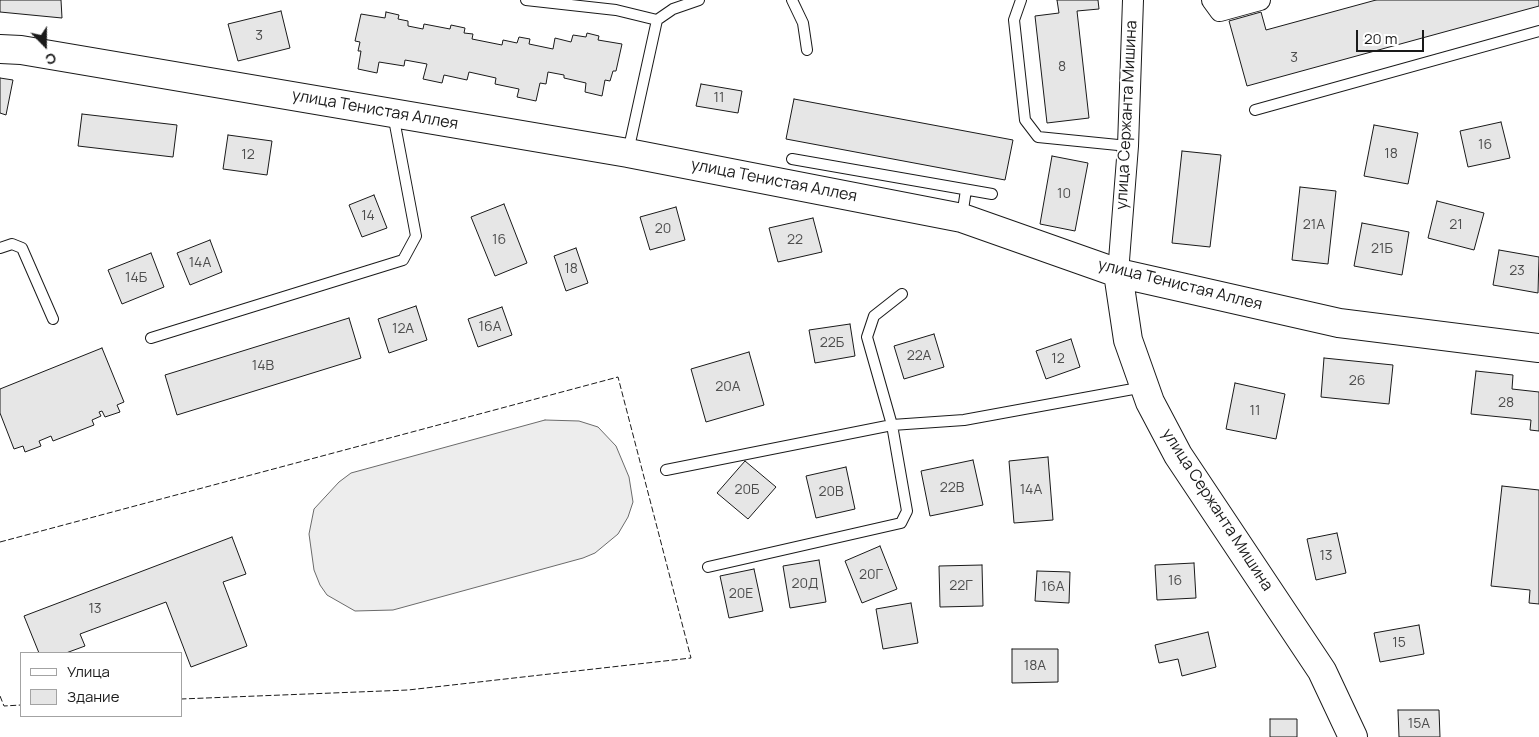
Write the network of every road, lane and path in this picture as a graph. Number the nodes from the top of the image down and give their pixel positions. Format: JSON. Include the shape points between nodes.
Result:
{"nodes":[{"id":1,"x":526,"y":0,"type":"edge"},
{"id":2,"x":698,"y":0,"type":"edge"},
{"id":3,"x":792,"y":0,"type":"edge"},
{"id":4,"x":1021,"y":0,"type":"edge"},
{"id":5,"x":1133,"y":0,"type":"edge"},
{"id":6,"x":1212,"y":0,"type":"edge"},
{"id":7,"x":1260,"y":0,"type":"edge"},
{"id":8,"x":657,"y":20,"type":"junction"},
{"id":9,"x":1539,"y":31,"type":"edge"},
{"id":10,"x":0,"y":49,"type":"edge"},
{"id":11,"x":807,"y":50,"type":"dead end"},
{"id":12,"x":1255,"y":110,"type":"dead end"},
{"id":13,"x":393,"y":113,"type":"junction"},
{"id":14,"x":1128,"y":146,"type":"junction"},
{"id":15,"x":628,"y":153,"type":"junction"},
{"id":16,"x":792,"y":159,"type":"dead end"},
{"id":17,"x":966,"y":190,"type":"junction"},
{"id":18,"x":992,"y":194,"type":"dead end"},
{"id":19,"x":962,"y":218,"type":"junction"},
{"id":20,"x":0,"y":248,"type":"edge"},
{"id":21,"x":1118,"y":273,"type":"junction"},
{"id":22,"x":902,"y":294,"type":"dead end"},
{"id":23,"x":53,"y":319,"type":"dead end"},
{"id":24,"x":150,"y":338,"type":"dead end"},
{"id":25,"x":1539,"y":348,"type":"edge"},
{"id":26,"x":1145,"y":387,"type":"junction"},
{"id":27,"x":892,"y":425,"type":"junction"},
{"id":28,"x":666,"y":470,"type":"dead end"},
{"id":29,"x":708,"y":567,"type":"dead end"},
{"id":30,"x":1353,"y":737,"type":"edge"}],
"edges":[{"from":1,"to":8,"type":"lane","via":[[616,10]]},
{"from":2,"to":8,"type":"lane","via":[[673,9]]},
{"from":3,"to":11,"type":"lane","via":[[803,23]]},
{"from":4,"to":14,"type":"lane","via":[[1014,20],[1025,120],[1038,136]]},
{"from":5,"to":14,"type":"street","name":"улица Сержанта Мишина"},
{"from":6,"to":7,"type":"street","via":[[1220,11]]},
{"from":8,"to":15,"type":"lane"},
{"from":9,"to":12,"type":"lane"},
{"from":10,"to":13,"type":"street","name":"улица Тенистая Аллея"},
{"from":13,"to":15,"type":"street","name":"улица Тенистая Аллея"},
{"from":13,"to":24,"type":"lane","via":[[416,236],[403,260]]},
{"from":14,"to":21,"type":"street","name":"улица Сержанта Мишина"},
{"from":15,"to":19,"type":"street","name":"улица Тенистая Аллея"},
{"from":16,"to":17,"type":"lane"},
{"from":17,"to":18,"type":"lane"},
{"from":17,"to":19,"type":"lane"},
{"from":19,"to":21,"type":"street","name":"улица Тенистая Аллея"},
{"from":20,"to":23,"type":"lane","via":[[12,244],[22,248]]},
{"from":21,"to":25,"type":"street","name":"улица Тенистая Аллея","via":[[1339,323]]},
{"from":21,"to":26,"type":"street","name":"улица Сержанта Мишина","via":[[1128,340]]},
{"from":22,"to":27,"type":"lane","via":[[874,316],[866,337]]},
{"from":26,"to":27,"type":"lane","via":[[964,420]]},
{"from":26,"to":30,"type":"street","name":"улица Сержанта Мишина","via":[[1178,454],[1322,671]]},
{"from":27,"to":28,"type":"lane"},
{"from":27,"to":29,"type":"lane","via":[[907,511],[901,523]]}]}
